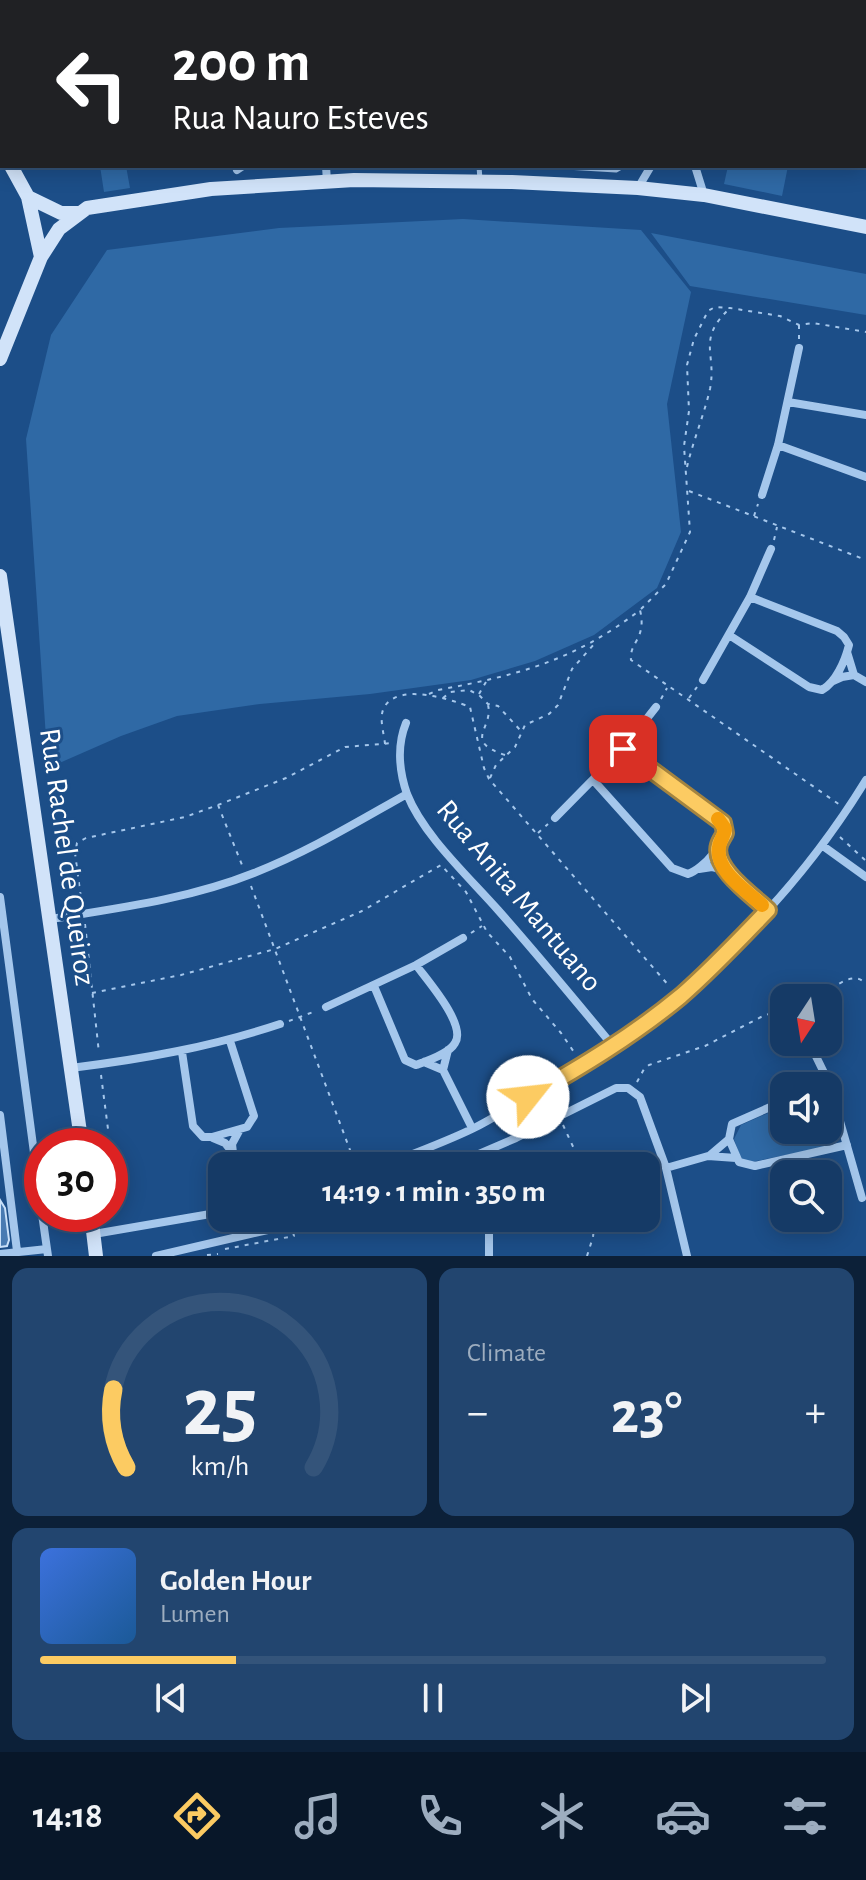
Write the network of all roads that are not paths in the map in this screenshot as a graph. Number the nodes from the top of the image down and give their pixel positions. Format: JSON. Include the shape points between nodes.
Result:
{"nodes":[{"id":1,"x":12,"y":168,"type":"edge"},
{"id":2,"x":326,"y":168,"type":"edge"},
{"id":3,"x":582,"y":168,"type":"edge"},
{"id":4,"x":620,"y":168,"type":"edge"},
{"id":5,"x":650,"y":168,"type":"edge"},
{"id":6,"x":696,"y":168,"type":"edge"},
{"id":7,"x":480,"y":174,"type":"edge"},
{"id":8,"x":327,"y":182,"type":"junction"},
{"id":9,"x":638,"y":188,"type":"junction"},
{"id":10,"x":704,"y":195,"type":"junction"},
{"id":11,"x":28,"y":197,"type":"junction"},
{"id":12,"x":80,"y":213,"type":"junction"},
{"id":13,"x":866,"y":227,"type":"edge"},
{"id":14,"x":41,"y":257,"type":"junction"},
{"id":15,"x":20,"y":307,"type":"junction"},
{"id":16,"x":0,"y":329,"type":"edge"},
{"id":17,"x":799,"y":348,"type":"dead end"},
{"id":18,"x":0,"y":359,"type":"edge"},
{"id":19,"x":788,"y":402,"type":"junction"},
{"id":20,"x":866,"y":415,"type":"edge"},
{"id":21,"x":778,"y":445,"type":"junction"},
{"id":22,"x":866,"y":477,"type":"edge"},
{"id":23,"x":762,"y":495,"type":"dead end"},
{"id":24,"x":771,"y":549,"type":"dead end"},
{"id":25,"x":0,"y":576,"type":"edge"},
{"id":26,"x":750,"y":597,"type":"junction"},
{"id":27,"x":729,"y":635,"type":"junction"},
{"id":28,"x":847,"y":652,"type":"junction"},
{"id":29,"x":854,"y":675,"type":"junction"},
{"id":30,"x":703,"y":680,"type":"dead end"},
{"id":31,"x":833,"y":682,"type":"junction"},
{"id":32,"x":866,"y":682,"type":"edge"},
{"id":33,"x":656,"y":707,"type":"dead end"},
{"id":34,"x":406,"y":723,"type":"dead end"},
{"id":35,"x":623,"y":749,"type":"junction"},
{"id":36,"x":866,"y":780,"type":"edge"},
{"id":37,"x":594,"y":781,"type":"junction"},
{"id":38,"x":407,"y":794,"type":"junction"},
{"id":39,"x":555,"y":818,"type":"dead end"},
{"id":40,"x":718,"y":845,"type":"junction"},
{"id":41,"x":823,"y":846,"type":"junction"},
{"id":42,"x":698,"y":869,"type":"junction"},
{"id":43,"x":725,"y":870,"type":"junction"},
{"id":44,"x":866,"y":877,"type":"edge"},
{"id":45,"x":0,"y":897,"type":"edge"},
{"id":46,"x":768,"y":910,"type":"junction"},
{"id":47,"x":51,"y":919,"type":"junction"},
{"id":48,"x":463,"y":938,"type":"dead end"},
{"id":49,"x":416,"y":965,"type":"junction"},
{"id":50,"x":374,"y":986,"type":"junction"},
{"id":51,"x":326,"y":1007,"type":"dead end"},
{"id":52,"x":280,"y":1024,"type":"dead end"},
{"id":53,"x":230,"y":1041,"type":"junction"},
{"id":54,"x":613,"y":1046,"type":"junction"},
{"id":55,"x":448,"y":1050,"type":"junction"},
{"id":56,"x":182,"y":1052,"type":"junction"},
{"id":57,"x":424,"y":1062,"type":"junction"},
{"id":58,"x":71,"y":1068,"type":"junction"},
{"id":59,"x":443,"y":1070,"type":"junction"},
{"id":60,"x":770,"y":1107,"type":"edge"},
{"id":61,"x":0,"y":1115,"type":"edge"},
{"id":62,"x":31,"y":1128,"type":"edge"},
{"id":63,"x":79,"y":1128,"type":"edge"},
{"id":64,"x":472,"y":1128,"type":"junction"},
{"id":65,"x":239,"y":1131,"type":"junction"},
{"id":66,"x":842,"y":1131,"type":"edge"},
{"id":67,"x":1,"y":1134,"type":"edge"},
{"id":68,"x":212,"y":1137,"type":"junction"},
{"id":69,"x":729,"y":1139,"type":"junction"},
{"id":70,"x":847,"y":1145,"type":"junction"},
{"id":71,"x":232,"y":1152,"type":"edge"},
{"id":72,"x":233,"y":1152,"type":"edge"},
{"id":73,"x":415,"y":1152,"type":"edge"},
{"id":74,"x":484,"y":1152,"type":"edge"},
{"id":75,"x":708,"y":1156,"type":"junction"},
{"id":76,"x":736,"y":1158,"type":"junction"},
{"id":77,"x":666,"y":1168,"type":"junction"},
{"id":78,"x":5,"y":1194,"type":"edge"},
{"id":79,"x":862,"y":1198,"type":"dead end"},
{"id":80,"x":208,"y":1214,"type":"edge"},
{"id":81,"x":44,"y":1232,"type":"edge"},
{"id":82,"x":259,"y":1232,"type":"edge"},
{"id":83,"x":489,"y":1232,"type":"edge"},
{"id":84,"x":94,"y":1234,"type":"joint"},
{"id":85,"x":47,"y":1252,"type":"edge"},
{"id":86,"x":0,"y":1254,"type":"edge"},
{"id":87,"x":16,"y":1254,"type":"edge"},
{"id":88,"x":96,"y":1256,"type":"edge"},
{"id":89,"x":156,"y":1256,"type":"edge"},
{"id":90,"x":489,"y":1256,"type":"edge"},
{"id":91,"x":687,"y":1256,"type":"edge"}],
"edges":[{"from":1,"to":11,"type":"street"},
{"from":2,"to":8,"type":"street"},
{"from":3,"to":4,"type":"lane"},
{"from":5,"to":9,"type":"street"},
{"from":6,"to":10,"type":"street"},
{"from":7,"to":8,"type":"street"},
{"from":7,"to":9,"type":"street"},
{"from":8,"to":12,"type":"street","via":[[211,189]]},
{"from":9,"to":10,"type":"street"},
{"from":10,"to":13,"type":"street"},
{"from":11,"to":12,"type":"street","via":[[61,213]]},
{"from":11,"to":14,"type":"street"},
{"from":12,"to":14,"type":"street","via":[[59,229]]},
{"from":14,"to":15,"type":"street"},
{"from":15,"to":16,"type":"street"},
{"from":15,"to":18,"type":"street"},
{"from":17,"to":19,"type":"street"},
{"from":19,"to":20,"type":"street"},
{"from":19,"to":21,"type":"street"},
{"from":21,"to":22,"type":"street"},
{"from":21,"to":23,"type":"street"},
{"from":24,"to":26,"type":"street"},
{"from":25,"to":47,"type":"street","name":"Rua Rachel de Queiroz"},
{"from":26,"to":27,"type":"street"},
{"from":26,"to":28,"type":"street","via":[[837,631],[847,640]]},
{"from":27,"to":30,"type":"street"},
{"from":27,"to":31,"type":"street","via":[[809,687],[822,690]]},
{"from":28,"to":29,"type":"street"},
{"from":28,"to":31,"type":"street"},
{"from":29,"to":31,"type":"street"},
{"from":29,"to":32,"type":"street"},
{"from":33,"to":35,"type":"street"},
{"from":34,"to":38,"type":"street","name":"Rua Anita Mantuano","via":[[399,754]]},
{"from":35,"to":37,"type":"street"},
{"from":35,"to":40,"type":"street","via":[[723,823],[725,833]]},
{"from":36,"to":41,"type":"street"},
{"from":37,"to":39,"type":"street"},
{"from":37,"to":42,"type":"street","via":[[672,868],[688,874]]},
{"from":38,"to":47,"type":"street","via":[[246,876],[172,899]]},
{"from":38,"to":54,"type":"street","name":"Rua Anita Mantuano","via":[[432,834]]},
{"from":40,"to":42,"type":"street"},
{"from":40,"to":43,"type":"street"},
{"from":41,"to":44,"type":"street"},
{"from":41,"to":46,"type":"street"},
{"from":42,"to":43,"type":"street"},
{"from":43,"to":46,"type":"street"},
{"from":45,"to":62,"type":"street"},
{"from":46,"to":54,"type":"street","via":[[679,997]]},
{"from":47,"to":58,"type":"street","name":"Rua Rachel de Queiroz"},
{"from":48,"to":49,"type":"street"},
{"from":49,"to":50,"type":"street"},
{"from":49,"to":55,"type":"street","via":[[457,1025],[457,1039]]},
{"from":50,"to":51,"type":"street"},
{"from":50,"to":57,"type":"street","via":[[401,1055],[411,1064]]},
{"from":52,"to":53,"type":"street"},
{"from":53,"to":56,"type":"street"},
{"from":53,"to":65,"type":"street","via":[[254,1116]]},
{"from":54,"to":64,"type":"street"},
{"from":55,"to":57,"type":"street"},
{"from":55,"to":59,"type":"street"},
{"from":56,"to":58,"type":"street"},
{"from":56,"to":68,"type":"street","via":[[193,1126],[203,1137]]},
{"from":57,"to":59,"type":"street"},
{"from":58,"to":63,"type":"street","name":"Rua Rachel de Queiroz"},
{"from":59,"to":64,"type":"street"},
{"from":60,"to":69,"type":"street","via":[[737,1120]]},
{"from":61,"to":67,"type":"street"},
{"from":64,"to":73,"type":"street"},
{"from":65,"to":68,"type":"street"},
{"from":65,"to":72,"type":"street"},
{"from":66,"to":70,"type":"street"},
{"from":67,"to":78,"type":"street"},
{"from":68,"to":71,"type":"street"},
{"from":69,"to":75,"type":"street"},
{"from":69,"to":76,"type":"street"},
{"from":70,"to":76,"type":"street","via":[[755,1166]]},
{"from":70,"to":79,"type":"street"},
{"from":74,"to":77,"type":"street","via":[[616,1088],[630,1089],[640,1097]]},
{"from":75,"to":76,"type":"street"},
{"from":75,"to":77,"type":"street"},
{"from":77,"to":91,"type":"street"},
{"from":78,"to":87,"type":"street"},
{"from":80,"to":84,"type":"street"},
{"from":81,"to":85,"type":"street"},
{"from":82,"to":89,"type":"street"},
{"from":83,"to":90,"type":"street"},
{"from":84,"to":88,"type":"street"},
{"from":85,"to":87,"type":"street"},
{"from":86,"to":87,"type":"street"}]}
